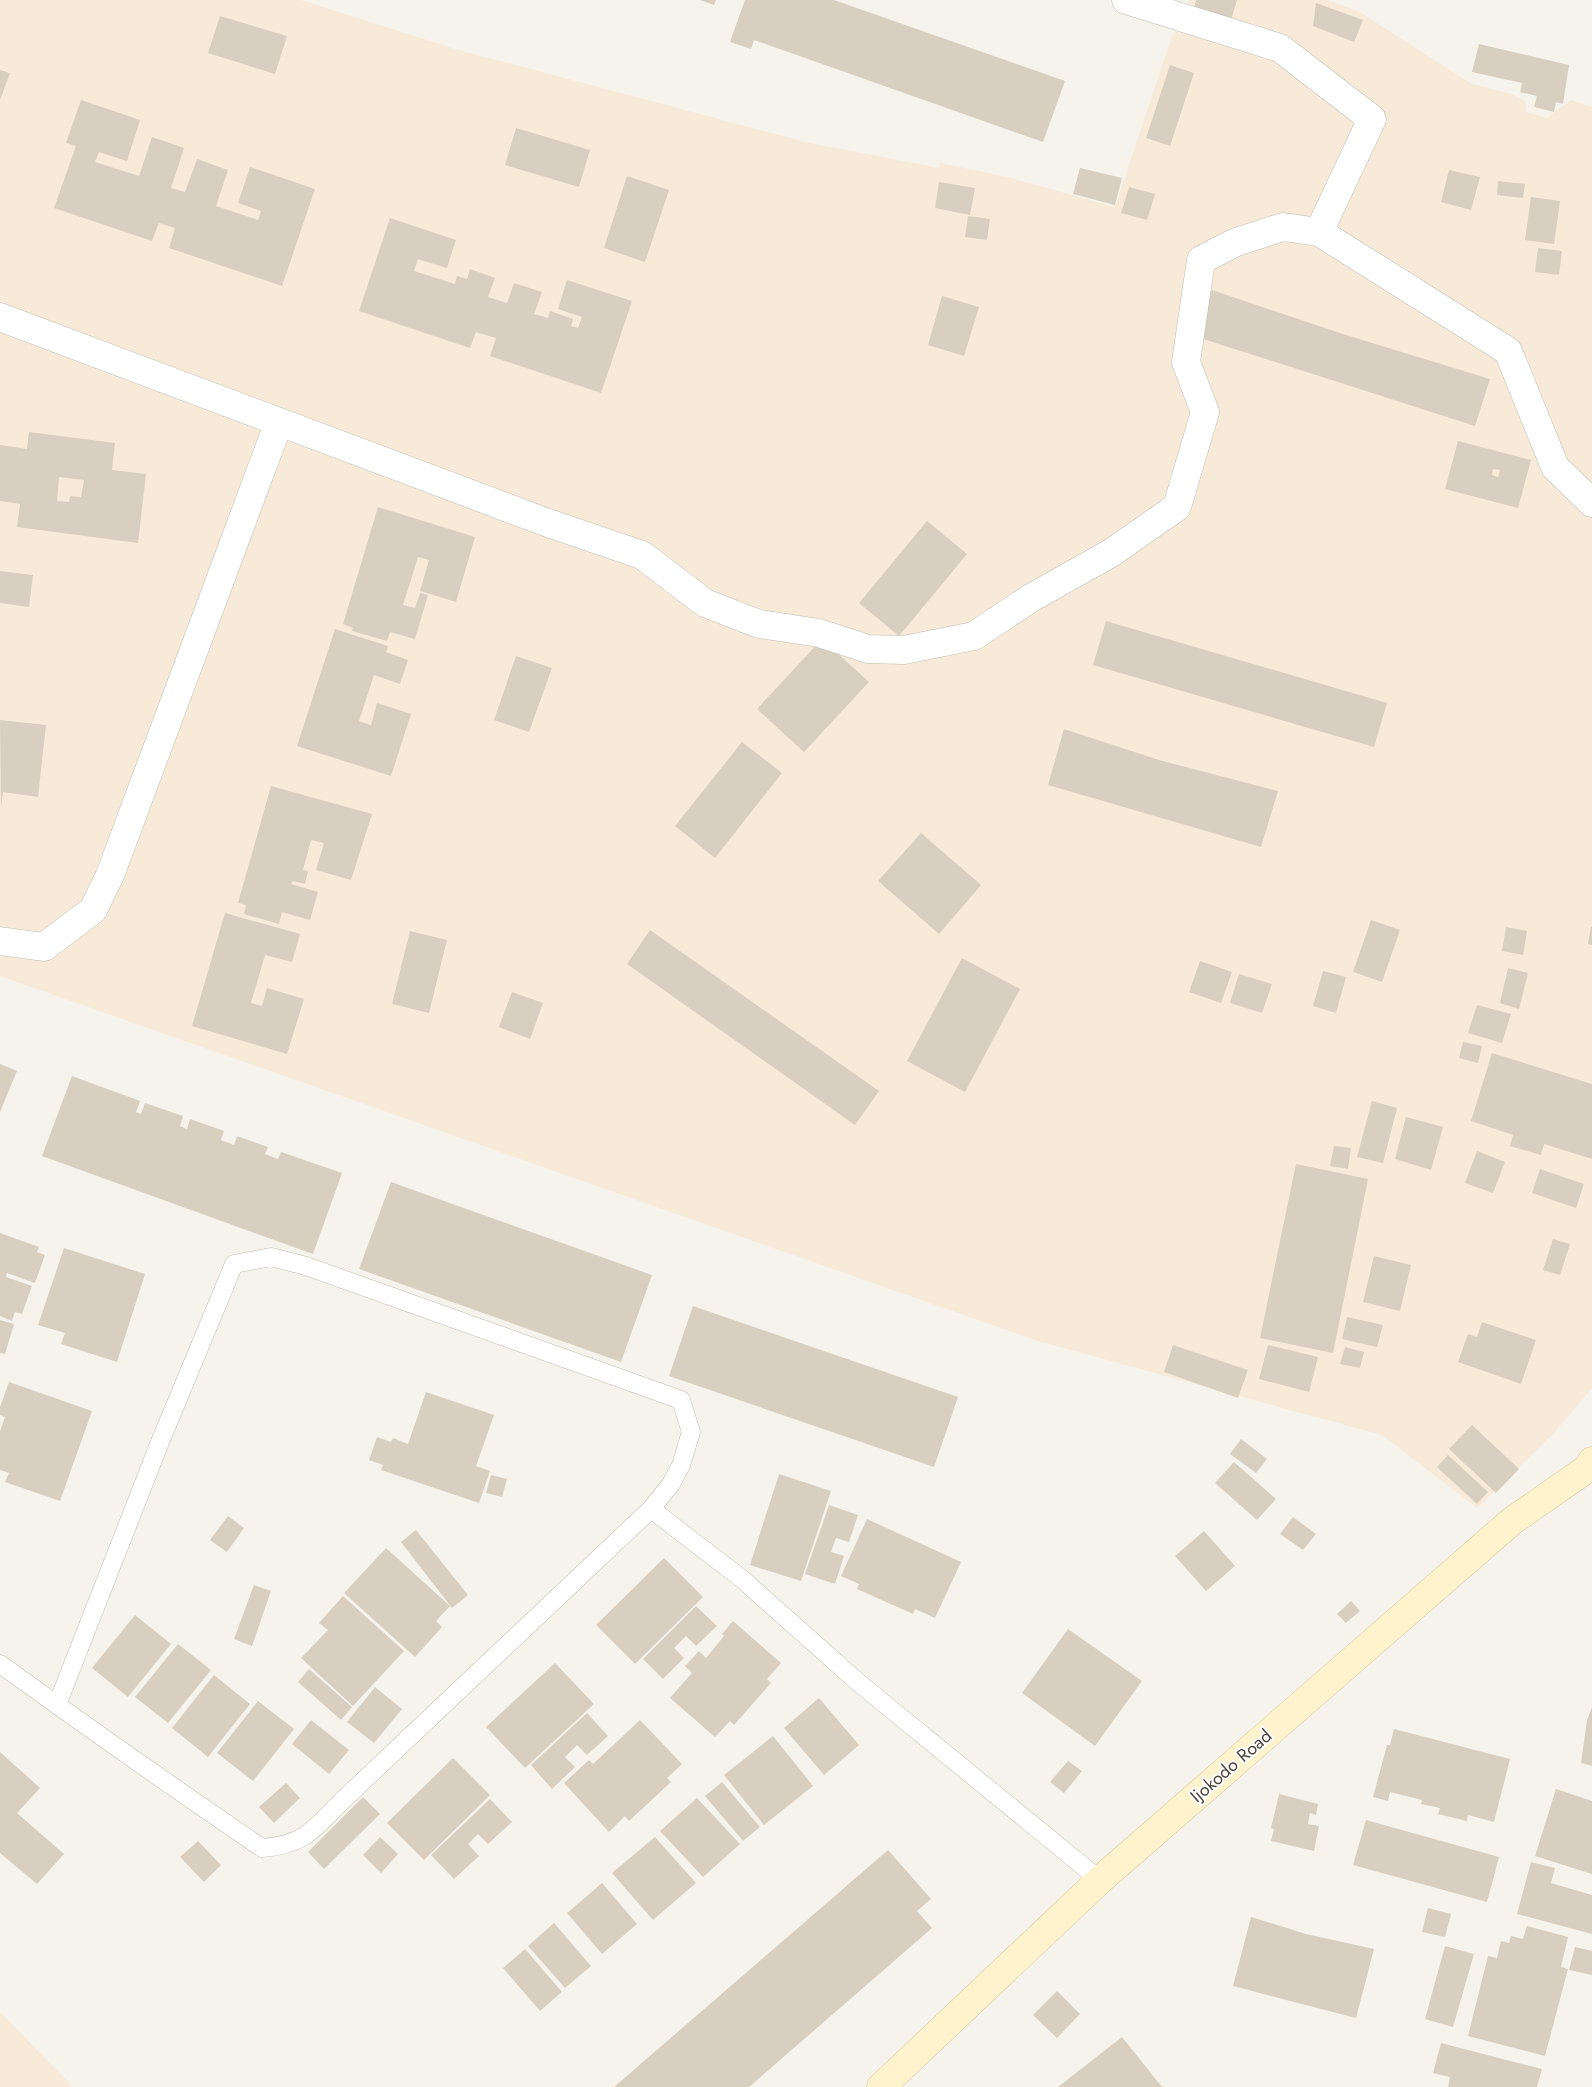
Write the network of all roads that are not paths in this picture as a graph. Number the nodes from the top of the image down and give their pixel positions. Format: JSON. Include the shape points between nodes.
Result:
{"nodes":[{"id":1,"x":1126,"y":0,"type":"edge"},
{"id":2,"x":1319,"y":232,"type":"junction"},
{"id":3,"x":0,"y":317,"type":"edge"},
{"id":4,"x":280,"y":422,"type":"junction"},
{"id":5,"x":1592,"y":503,"type":"edge"},
{"id":6,"x":0,"y":941,"type":"edge"},
{"id":7,"x":1591,"y":1467,"type":"edge"},
{"id":8,"x":651,"y":1509,"type":"junction"},
{"id":9,"x":0,"y":1664,"type":"edge"},
{"id":10,"x":57,"y":1705,"type":"junction"},
{"id":11,"x":1100,"y":1880,"type":"junction"},
{"id":12,"x":880,"y":2087,"type":"edge"}],
"edges":[{"from":1,"to":2,"type":"street","via":[[1280,48],[1372,119]]},
{"from":2,"to":4,"type":"street","via":[[1283,227],[1236,242],[1201,260],[1186,362],[1205,412],[1177,507],[1111,553],[1031,598],[974,636],[904,650],[868,649],[819,633],[759,624],[705,603],[642,555]]},
{"from":2,"to":5,"type":"street","via":[[1508,351],[1555,467]]},
{"from":3,"to":4,"type":"street"},
{"from":4,"to":6,"type":"street","via":[[94,910],[44,947]]},
{"from":7,"to":11,"type":"main road","name":"Ijokodo Road","via":[[1512,1521]]},
{"from":8,"to":10,"type":"lane","via":[[308,1836],[282,1847],[262,1848]]},
{"from":8,"to":10,"type":"lane","via":[[681,1465],[691,1432],[681,1400],[306,1266],[271,1258],[234,1264]]},
{"from":8,"to":11,"type":"lane","via":[[742,1579],[859,1683]]},
{"from":9,"to":10,"type":"lane"},
{"from":11,"to":12,"type":"main road","name":"Ijokodo Road"}]}
